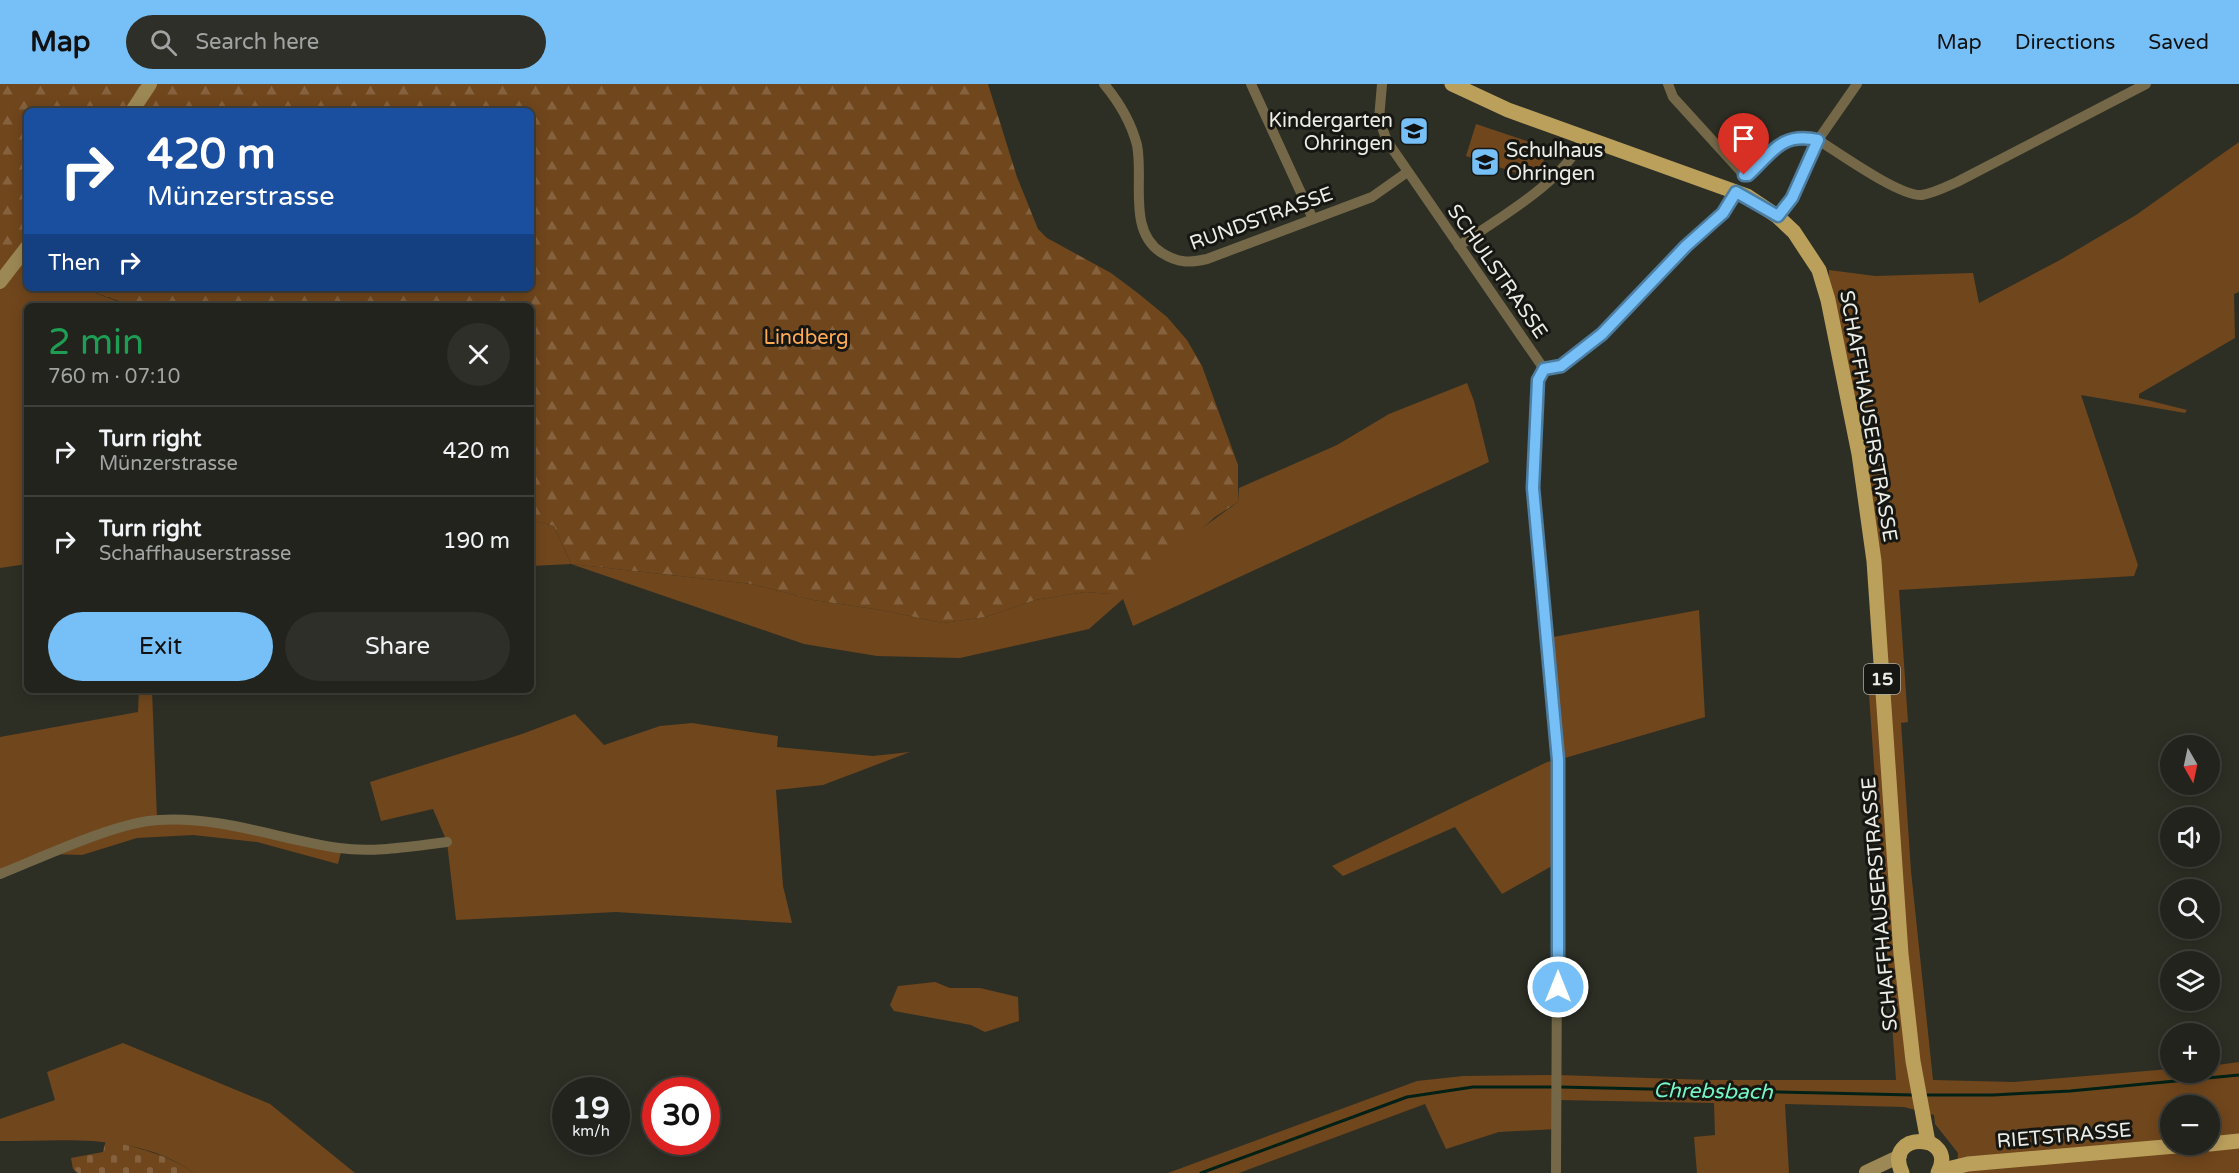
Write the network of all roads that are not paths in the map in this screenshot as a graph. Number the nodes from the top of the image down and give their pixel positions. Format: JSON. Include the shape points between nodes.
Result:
{"nodes":[{"id":1,"x":150,"y":84,"type":"edge"},
{"id":2,"x":1104,"y":84,"type":"edge"},
{"id":3,"x":1251,"y":84,"type":"edge"},
{"id":4,"x":1382,"y":84,"type":"edge"},
{"id":5,"x":1452,"y":84,"type":"edge"},
{"id":6,"x":1668,"y":84,"type":"edge"},
{"id":7,"x":1857,"y":84,"type":"edge"},
{"id":8,"x":2146,"y":84,"type":"edge"},
{"id":9,"x":134,"y":108,"type":"edge"},
{"id":10,"x":1584,"y":138,"type":"junction"},
{"id":11,"x":1818,"y":140,"type":"junction"},
{"id":12,"x":1407,"y":173,"type":"junction"},
{"id":13,"x":1736,"y":192,"type":"junction"},
{"id":14,"x":1778,"y":216,"type":"junction"},
{"id":15,"x":1313,"y":219,"type":"junction"},
{"id":16,"x":1459,"y":246,"type":"junction"},
{"id":17,"x":24,"y":251,"type":"edge"},
{"id":18,"x":0,"y":282,"type":"edge"},
{"id":19,"x":1544,"y":369,"type":"junction"},
{"id":20,"x":447,"y":842,"type":"dead end"},
{"id":21,"x":0,"y":874,"type":"edge"},
{"id":22,"x":2239,"y":1141,"type":"edge"},
{"id":23,"x":1921,"y":1142,"type":"junction"},
{"id":24,"x":2220,"y":1143,"type":"edge"},
{"id":25,"x":2160,"y":1147,"type":"edge"},
{"id":26,"x":1900,"y":1156,"type":"junction"},
{"id":27,"x":1939,"y":1167,"type":"edge"},
{"id":28,"x":1866,"y":1172,"type":"edge"},
{"id":29,"x":1556,"y":1173,"type":"edge"},
{"id":30,"x":1859,"y":1173,"type":"edge"},
{"id":31,"x":1874,"y":1173,"type":"edge"},
{"id":32,"x":1885,"y":1173,"type":"edge"},
{"id":33,"x":1892,"y":1173,"type":"edge"},
{"id":34,"x":1902,"y":1173,"type":"edge"}],
"edges":[{"from":1,"to":9,"type":"main road"},
{"from":2,"to":15,"type":"street","name":"RUNDSTRASSE","via":[[1119,103],[1136,144],[1140,217],[1147,239],[1156,249],[1187,263]]},
{"from":3,"to":15,"type":"street"},
{"from":4,"to":12,"type":"street","name":"SCHULSTRASSE","via":[[1379,119],[1387,141]]},
{"from":5,"to":10,"type":"main road","name":"SCHAFFHAUSERSTRASSE","number":"15"},
{"from":6,"to":11,"type":"street","via":[[1673,97],[1744,175],[1789,139]]},
{"from":7,"to":11,"type":"street"},
{"from":8,"to":11,"type":"street","via":[[1957,182],[1919,195],[1902,191]]},
{"from":10,"to":13,"type":"main road","name":"SCHAFFHAUSERSTRASSE","number":"15"},
{"from":10,"to":16,"type":"street","via":[[1576,154],[1556,174]]},
{"from":11,"to":14,"type":"street","via":[[1792,198]]},
{"from":12,"to":15,"type":"street","name":"RUNDSTRASSE","via":[[1372,196]]},
{"from":12,"to":16,"type":"street","name":"SCHULSTRASSE"},
{"from":13,"to":14,"type":"main road","name":"SCHAFFHAUSERSTRASSE","number":"15"},
{"from":13,"to":19,"type":"street","via":[[1723,213],[1602,334],[1561,366]]},
{"from":14,"to":23,"type":"main road","name":"SCHAFFHAUSERSTRASSE","number":"15","via":[[1804,244],[1823,281],[1864,482],[1874,561],[1899,927]]},
{"from":16,"to":19,"type":"street","name":"SCHULSTRASSE"},
{"from":17,"to":18,"type":"main road"},
{"from":19,"to":29,"type":"street","name":"SCHULSTRASSE","via":[[1538,380],[1533,488],[1558,760]]},
{"from":20,"to":21,"type":"street","via":[[388,849],[342,848],[243,826],[188,819],[157,820],[123,827]]},
{"from":22,"to":24,"type":"main road"},
{"from":23,"to":26,"type":"main road","via":[[1905,1147]]},
{"from":23,"to":27,"type":"main road"},
{"from":25,"to":27,"type":"main road","name":"RIETSTRASSE"},
{"from":26,"to":28,"type":"main road"},
{"from":26,"to":34,"type":"main road"},
{"from":28,"to":30,"type":"main road"},
{"from":28,"to":31,"type":"main road"},
{"from":32,"to":33,"type":"main road"}]}
